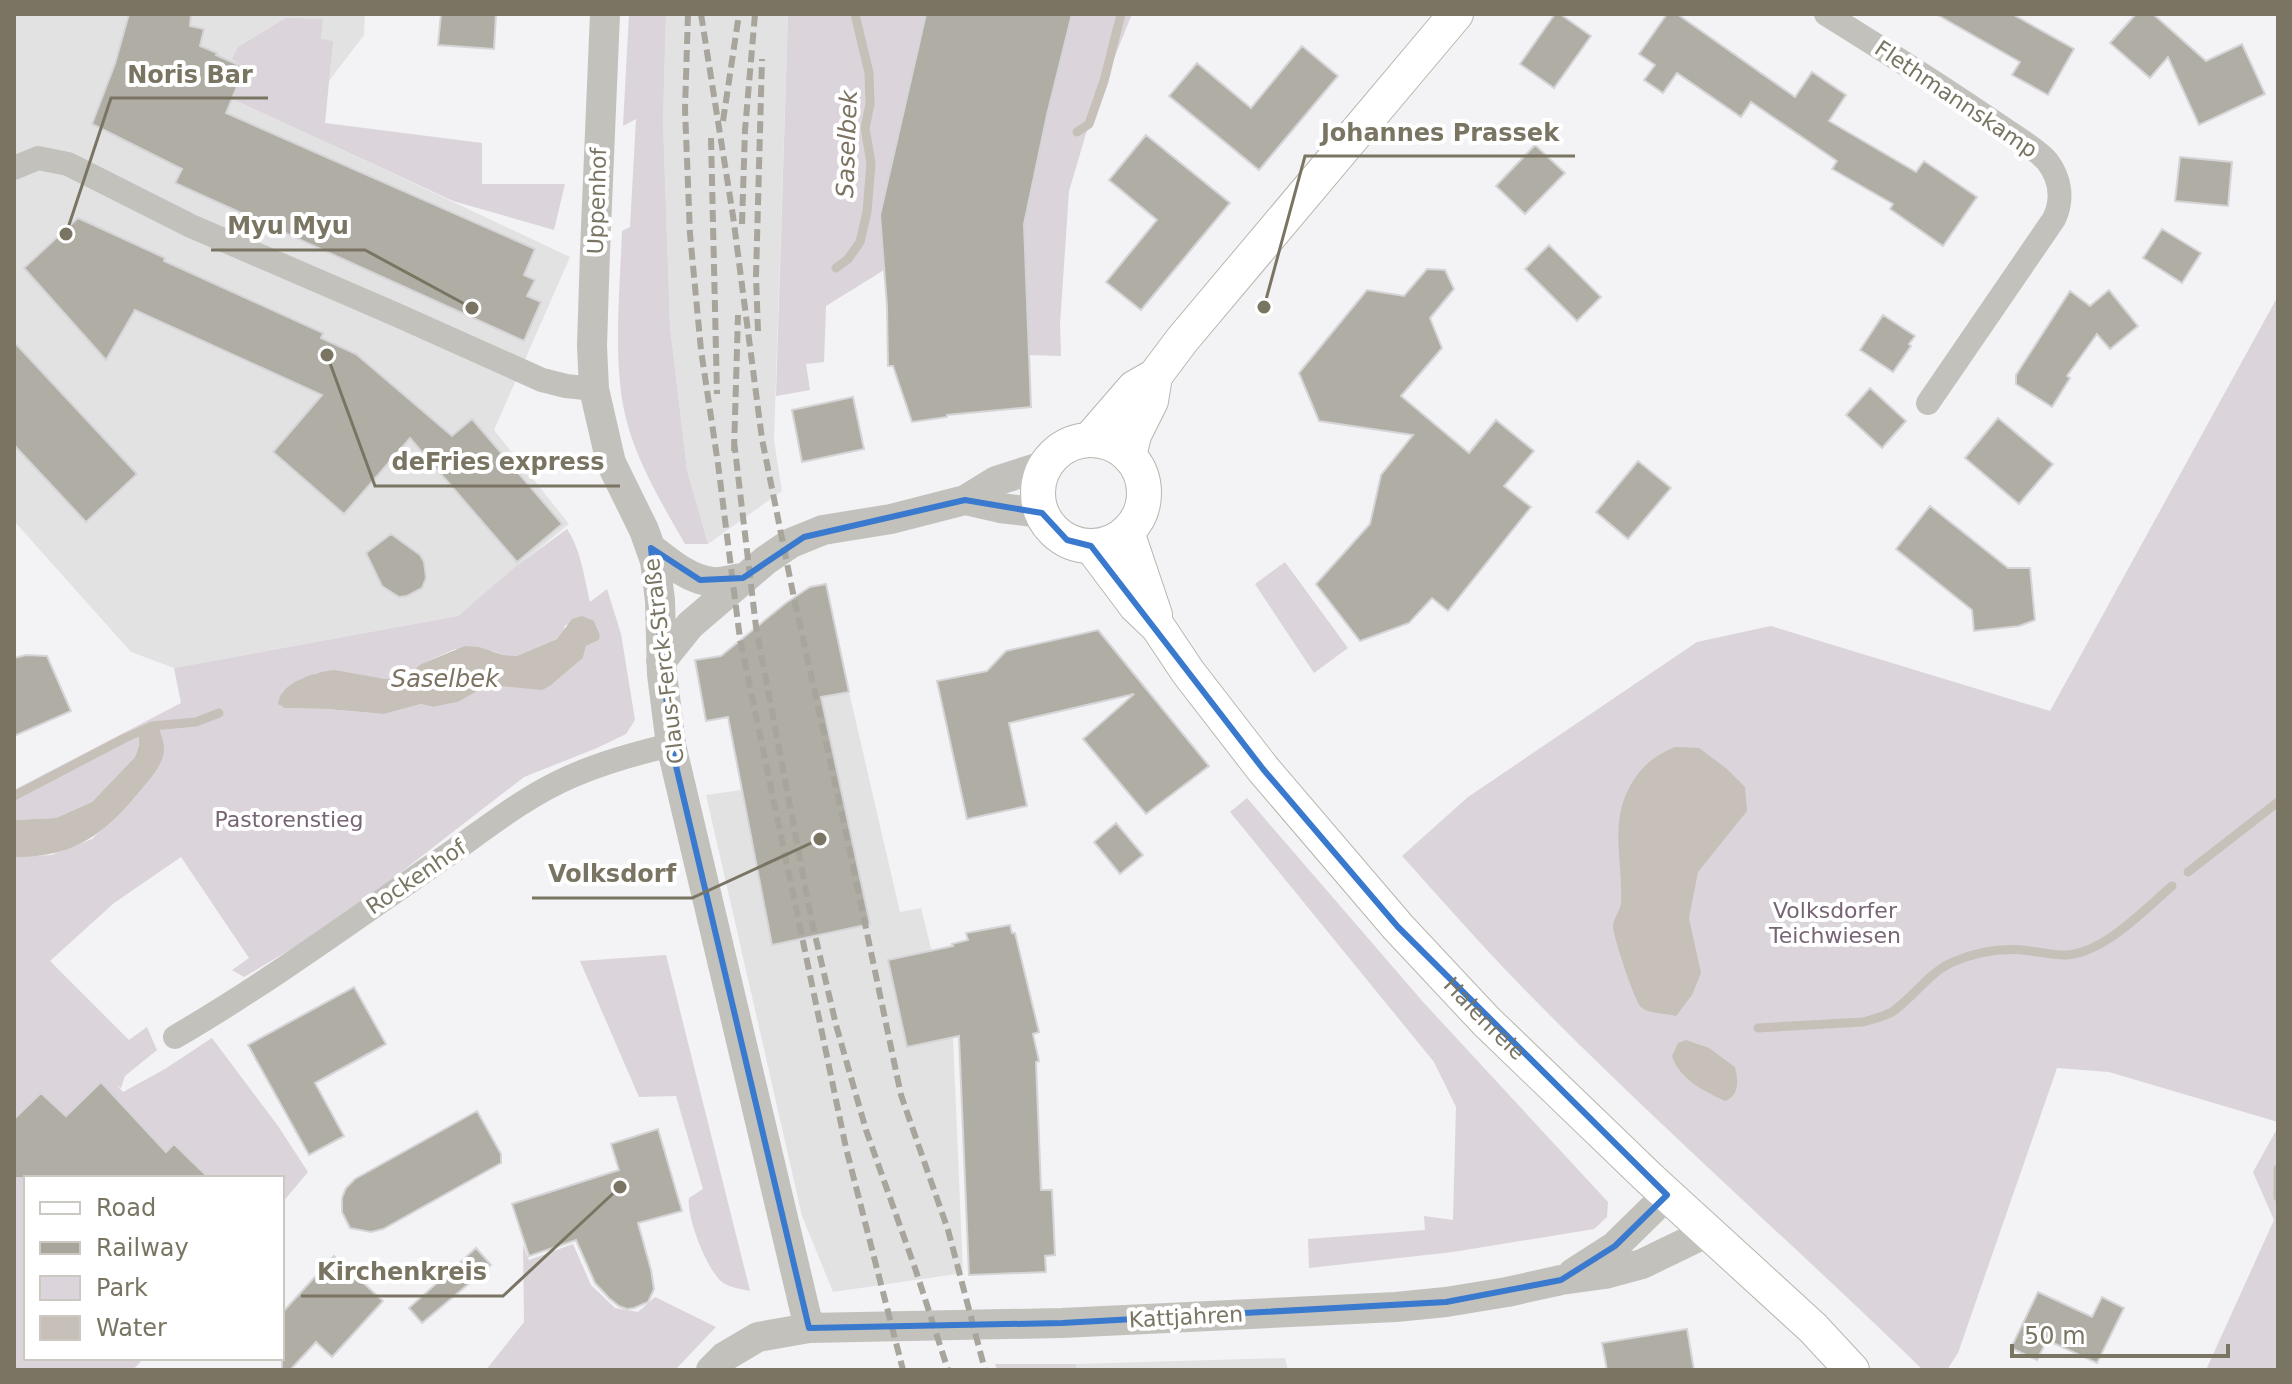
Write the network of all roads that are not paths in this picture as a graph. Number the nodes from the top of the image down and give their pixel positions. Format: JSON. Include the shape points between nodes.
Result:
{"nodes":[{"id":1,"x":605,"y":14,"type":"edge"},
{"id":2,"x":1456,"y":14,"type":"edge"},
{"id":3,"x":1826,"y":14,"type":"edge"},
{"id":4,"x":14,"y":168,"type":"edge"},
{"id":5,"x":1155,"y":376,"type":"junction"},
{"id":6,"x":594,"y":389,"type":"junction"},
{"id":7,"x":1928,"y":403,"type":"dead end"},
{"id":8,"x":1089,"y":440,"type":"junction"},
{"id":9,"x":1129,"y":456,"type":"junction"},
{"id":10,"x":1046,"y":465,"type":"junction"},
{"id":11,"x":965,"y":500,"type":"junction"},
{"id":12,"x":1042,"y":513,"type":"junction"},
{"id":13,"x":1127,"y":532,"type":"junction"},
{"id":14,"x":1091,"y":546,"type":"junction"},
{"id":15,"x":651,"y":548,"type":"junction"},
{"id":16,"x":743,"y":578,"type":"junction"},
{"id":17,"x":1158,"y":627,"type":"junction"},
{"id":18,"x":661,"y":661,"type":"junction"},
{"id":19,"x":671,"y":745,"type":"junction"},
{"id":20,"x":175,"y":1037,"type":"dead end"},
{"id":21,"x":1667,"y":1195,"type":"junction"},
{"id":22,"x":1708,"y":1232,"type":"junction"},
{"id":23,"x":1561,"y":1280,"type":"junction"},
{"id":24,"x":809,"y":1328,"type":"junction"},
{"id":25,"x":711,"y":1370,"type":"edge"},
{"id":26,"x":1852,"y":1370,"type":"edge"}],
"edges":[{"from":1,"to":6,"type":"street","name":"Uppenhof"},
{"from":2,"to":5,"type":"main road"},
{"from":3,"to":7,"type":"street","name":"Flethmannskamp","via":[[2014,136],[2047,161],[2059,186],[2054,219]]},
{"from":4,"to":6,"type":"street","via":[[38,158],[68,164],[191,226],[542,380]]},
{"from":5,"to":8,"type":"main road","via":[[1134,388]]},
{"from":5,"to":9,"type":"main road"},
{"from":6,"to":15,"type":"street","name":"Claus-Ferck-Straße","via":[[611,463]]},
{"from":8,"to":9,"type":"main road","via":[[1111,444]]},
{"from":8,"to":10,"type":"main road","via":[[1060,450]]},
{"from":9,"to":13,"type":"main road","via":[[1141,477],[1143,501]]},
{"from":10,"to":11,"type":"street","via":[[996,481]]},
{"from":10,"to":12,"type":"main road","via":[[1038,488]]},
{"from":11,"to":12,"type":"street"},
{"from":11,"to":16,"type":"street","via":[[823,530],[778,551]]},
{"from":12,"to":14,"type":"main road","via":[[1056,533]]},
{"from":13,"to":14,"type":"main road"},
{"from":13,"to":17,"type":"main road","name":"Halenreie"},
{"from":14,"to":17,"type":"main road","name":"Halenreie"},
{"from":15,"to":16,"type":"street","via":[[700,580]]},
{"from":15,"to":18,"type":"street","name":"Claus-Ferck-Straße","via":[[660,600]]},
{"from":16,"to":18,"type":"street","via":[[690,625]]},
{"from":17,"to":21,"type":"main road","name":"Halenreie","via":[[1263,769],[1383,911],[1486,1021]]},
{"from":18,"to":19,"type":"street","name":"Claus-Ferck-Straße"},
{"from":19,"to":20,"type":"street","name":"Rockenhof","via":[[611,760],[515,806]]},
{"from":19,"to":24,"type":"street","name":"Claus-Ferck-Straße"},
{"from":21,"to":22,"type":"main road","name":"Halenreie"},
{"from":21,"to":23,"type":"street","name":"Kattjahren","via":[[1615,1246]]},
{"from":22,"to":23,"type":"street","name":"Kattjahren","via":[[1642,1264]]},
{"from":22,"to":26,"type":"main road","name":"Halenreie"},
{"from":23,"to":24,"type":"street","name":"Kattjahren","via":[[1396,1307],[1062,1323]]},
{"from":24,"to":25,"type":"street","via":[[758,1337]]}]}
